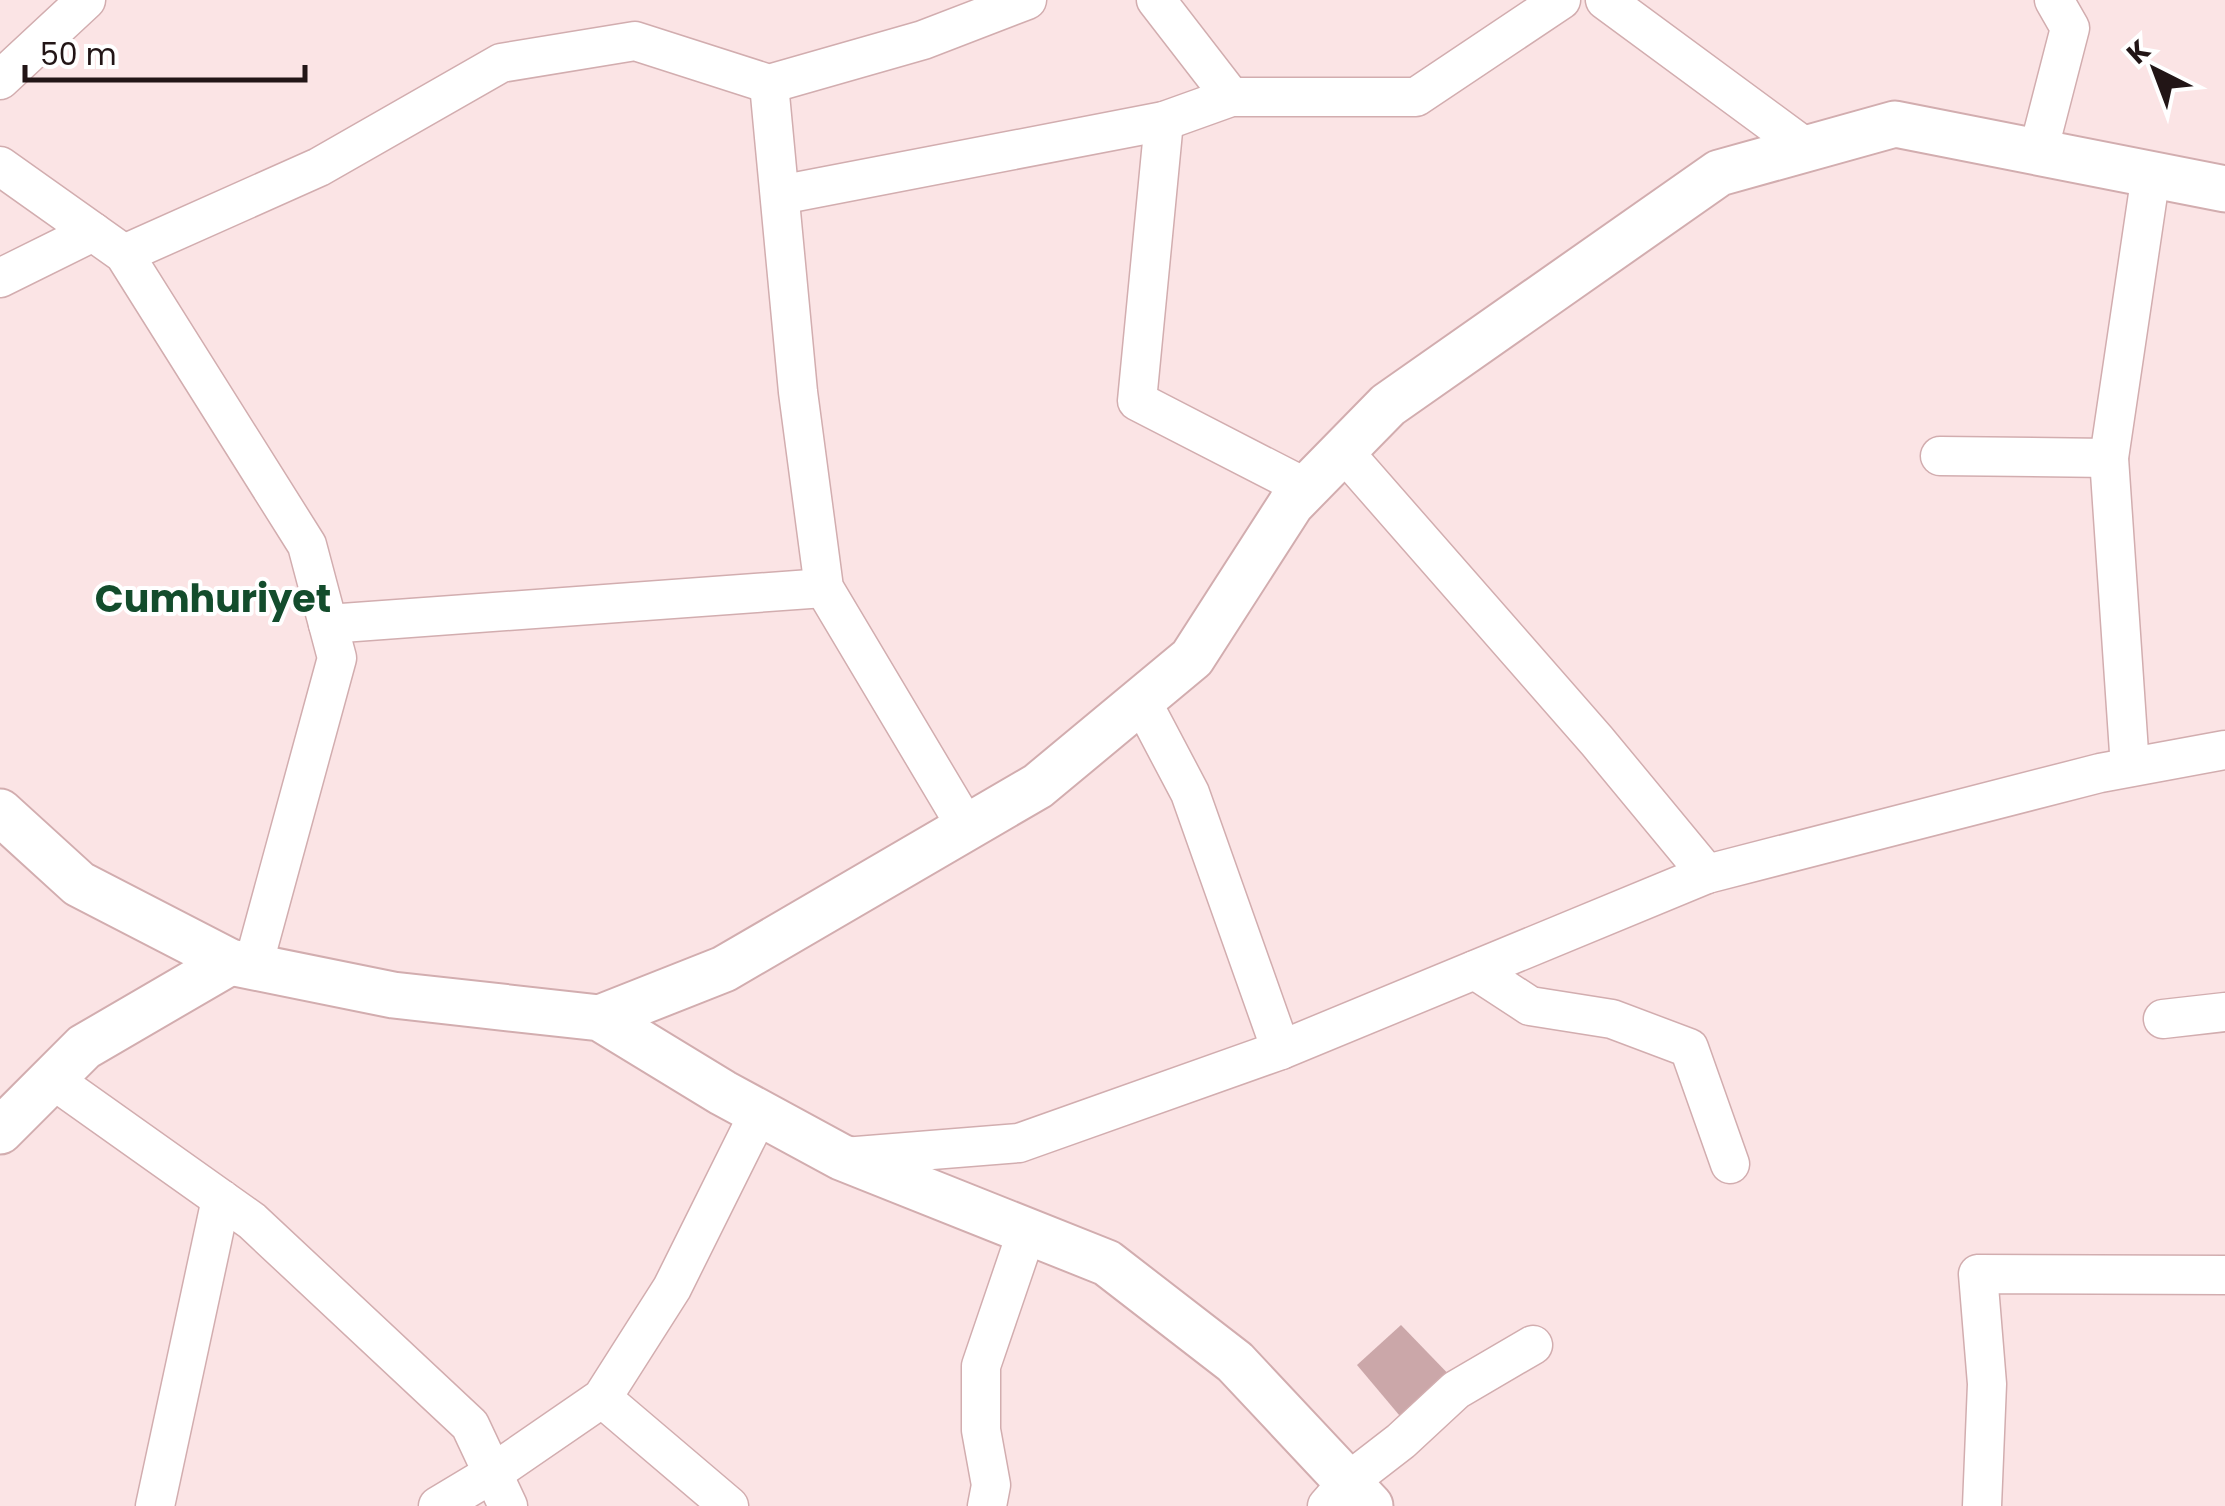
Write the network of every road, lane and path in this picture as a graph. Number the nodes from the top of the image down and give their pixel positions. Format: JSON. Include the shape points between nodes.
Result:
{"nodes":[{"id":1,"x":86,"y":0,"type":"edge"},
{"id":2,"x":1027,"y":0,"type":"edge"},
{"id":3,"x":1156,"y":0,"type":"edge"},
{"id":4,"x":1561,"y":0,"type":"edge"},
{"id":5,"x":1605,"y":0,"type":"edge"},
{"id":6,"x":2054,"y":0,"type":"edge"},
{"id":7,"x":0,"y":80,"type":"edge"},
{"id":8,"x":769,"y":84,"type":"junction"},
{"id":9,"x":1231,"y":98,"type":"junction"},
{"id":10,"x":1164,"y":120,"type":"junction"},
{"id":11,"x":1806,"y":148,"type":"junction"},
{"id":12,"x":2038,"y":152,"type":"junction"},
{"id":13,"x":0,"y":166,"type":"edge"},
{"id":14,"x":2151,"y":174,"type":"junction"},
{"id":15,"x":2225,"y":189,"type":"edge"},
{"id":16,"x":780,"y":196,"type":"junction"},
{"id":17,"x":93,"y":232,"type":"junction"},
{"id":18,"x":124,"y":254,"type":"junction"},
{"id":19,"x":0,"y":278,"type":"edge"},
{"id":20,"x":1343,"y":450,"type":"junction"},
{"id":21,"x":1940,"y":456,"type":"dead end"},
{"id":22,"x":2108,"y":458,"type":"junction"},
{"id":23,"x":1306,"y":488,"type":"junction"},
{"id":24,"x":824,"y":588,"type":"junction"},
{"id":25,"x":328,"y":624,"type":"junction"},
{"id":26,"x":1141,"y":700,"type":"junction"},
{"id":27,"x":2225,"y":750,"type":"edge"},
{"id":28,"x":2130,"y":767,"type":"junction"},
{"id":29,"x":0,"y":812,"type":"edge"},
{"id":30,"x":967,"y":828,"type":"junction"},
{"id":31,"x":1707,"y":874,"type":"junction"},
{"id":32,"x":242,"y":964,"type":"junction"},
{"id":33,"x":1474,"y":970,"type":"junction"},
{"id":34,"x":2225,"y":1012,"type":"edge"},
{"id":35,"x":600,"y":1018,"type":"junction"},
{"id":36,"x":2163,"y":1019,"type":"dead end"},
{"id":37,"x":1281,"y":1050,"type":"junction"},
{"id":38,"x":52,"y":1079,"type":"junction"},
{"id":39,"x":759,"y":1113,"type":"junction"},
{"id":40,"x":0,"y":1131,"type":"edge"},
{"id":41,"x":841,"y":1157,"type":"junction"},
{"id":42,"x":1730,"y":1164,"type":"dead end"},
{"id":43,"x":221,"y":1199,"type":"junction"},
{"id":44,"x":1027,"y":1231,"type":"junction"},
{"id":45,"x":2225,"y":1275,"type":"edge"},
{"id":46,"x":1533,"y":1345,"type":"dead end"},
{"id":47,"x":602,"y":1398,"type":"junction"},
{"id":48,"x":500,"y":1490,"type":"edge"},
{"id":49,"x":1348,"y":1498,"type":"edge"},
{"id":50,"x":155,"y":1506,"type":"edge"},
{"id":51,"x":438,"y":1506,"type":"edge"},
{"id":52,"x":729,"y":1506,"type":"edge"},
{"id":53,"x":987,"y":1506,"type":"edge"},
{"id":54,"x":1982,"y":1506,"type":"edge"}],
"edges":[{"from":1,"to":7,"type":"street"},
{"from":2,"to":8,"type":"street","via":[[924,40]]},
{"from":3,"to":9,"type":"street"},
{"from":4,"to":9,"type":"street","via":[[1416,97]]},
{"from":5,"to":11,"type":"street"},
{"from":6,"to":12,"type":"street","via":[[2070,28]]},
{"from":8,"to":16,"type":"street"},
{"from":8,"to":18,"type":"street","via":[[636,41],[501,62],[319,166]]},
{"from":9,"to":10,"type":"street"},
{"from":10,"to":16,"type":"street"},
{"from":10,"to":23,"type":"street","via":[[1137,401]]},
{"from":11,"to":12,"type":"street","via":[[1895,124]]},
{"from":11,"to":20,"type":"street","via":[[1719,173],[1388,405]]},
{"from":12,"to":14,"type":"street"},
{"from":13,"to":17,"type":"street"},
{"from":14,"to":15,"type":"street"},
{"from":14,"to":22,"type":"street"},
{"from":16,"to":24,"type":"street"},
{"from":17,"to":18,"type":"street"},
{"from":17,"to":19,"type":"street"},
{"from":18,"to":25,"type":"street","via":[[307,544]]},
{"from":20,"to":23,"type":"street"},
{"from":20,"to":31,"type":"street"},
{"from":21,"to":22,"type":"street"},
{"from":22,"to":28,"type":"street"},
{"from":23,"to":26,"type":"street","via":[[1192,658]]},
{"from":24,"to":25,"type":"street"},
{"from":24,"to":30,"type":"street"},
{"from":25,"to":32,"type":"street","via":[[337,658]]},
{"from":26,"to":30,"type":"street","via":[[1038,786]]},
{"from":26,"to":37,"type":"street","via":[[1190,793]]},
{"from":27,"to":28,"type":"street"},
{"from":28,"to":31,"type":"street"},
{"from":29,"to":32,"type":"street","via":[[78,884]]},
{"from":30,"to":35,"type":"street","via":[[724,969]]},
{"from":31,"to":33,"type":"street"},
{"from":32,"to":35,"type":"street","via":[[393,996]]},
{"from":32,"to":38,"type":"street","via":[[84,1047]]},
{"from":33,"to":37,"type":"street"},
{"from":33,"to":42,"type":"street","via":[[1530,1006],[1612,1018],[1689,1048]]},
{"from":34,"to":36,"type":"street"},
{"from":35,"to":39,"type":"street"},
{"from":37,"to":41,"type":"street","via":[[1019,1143]]},
{"from":38,"to":40,"type":"street"},
{"from":38,"to":43,"type":"street"},
{"from":39,"to":41,"type":"street"},
{"from":39,"to":47,"type":"street","via":[[672,1288]]},
{"from":41,"to":44,"type":"street"},
{"from":43,"to":48,"type":"street","via":[[470,1425]]},
{"from":43,"to":50,"type":"street"},
{"from":44,"to":49,"type":"street","via":[[1107,1263],[1235,1362]]},
{"from":44,"to":53,"type":"street","via":[[981,1366]]},
{"from":45,"to":54,"type":"street","via":[[1978,1274],[1987,1384]]},
{"from":46,"to":49,"type":"street","via":[[1456,1390]]},
{"from":47,"to":48,"type":"street"},
{"from":47,"to":52,"type":"street"},
{"from":48,"to":51,"type":"street"}]}
